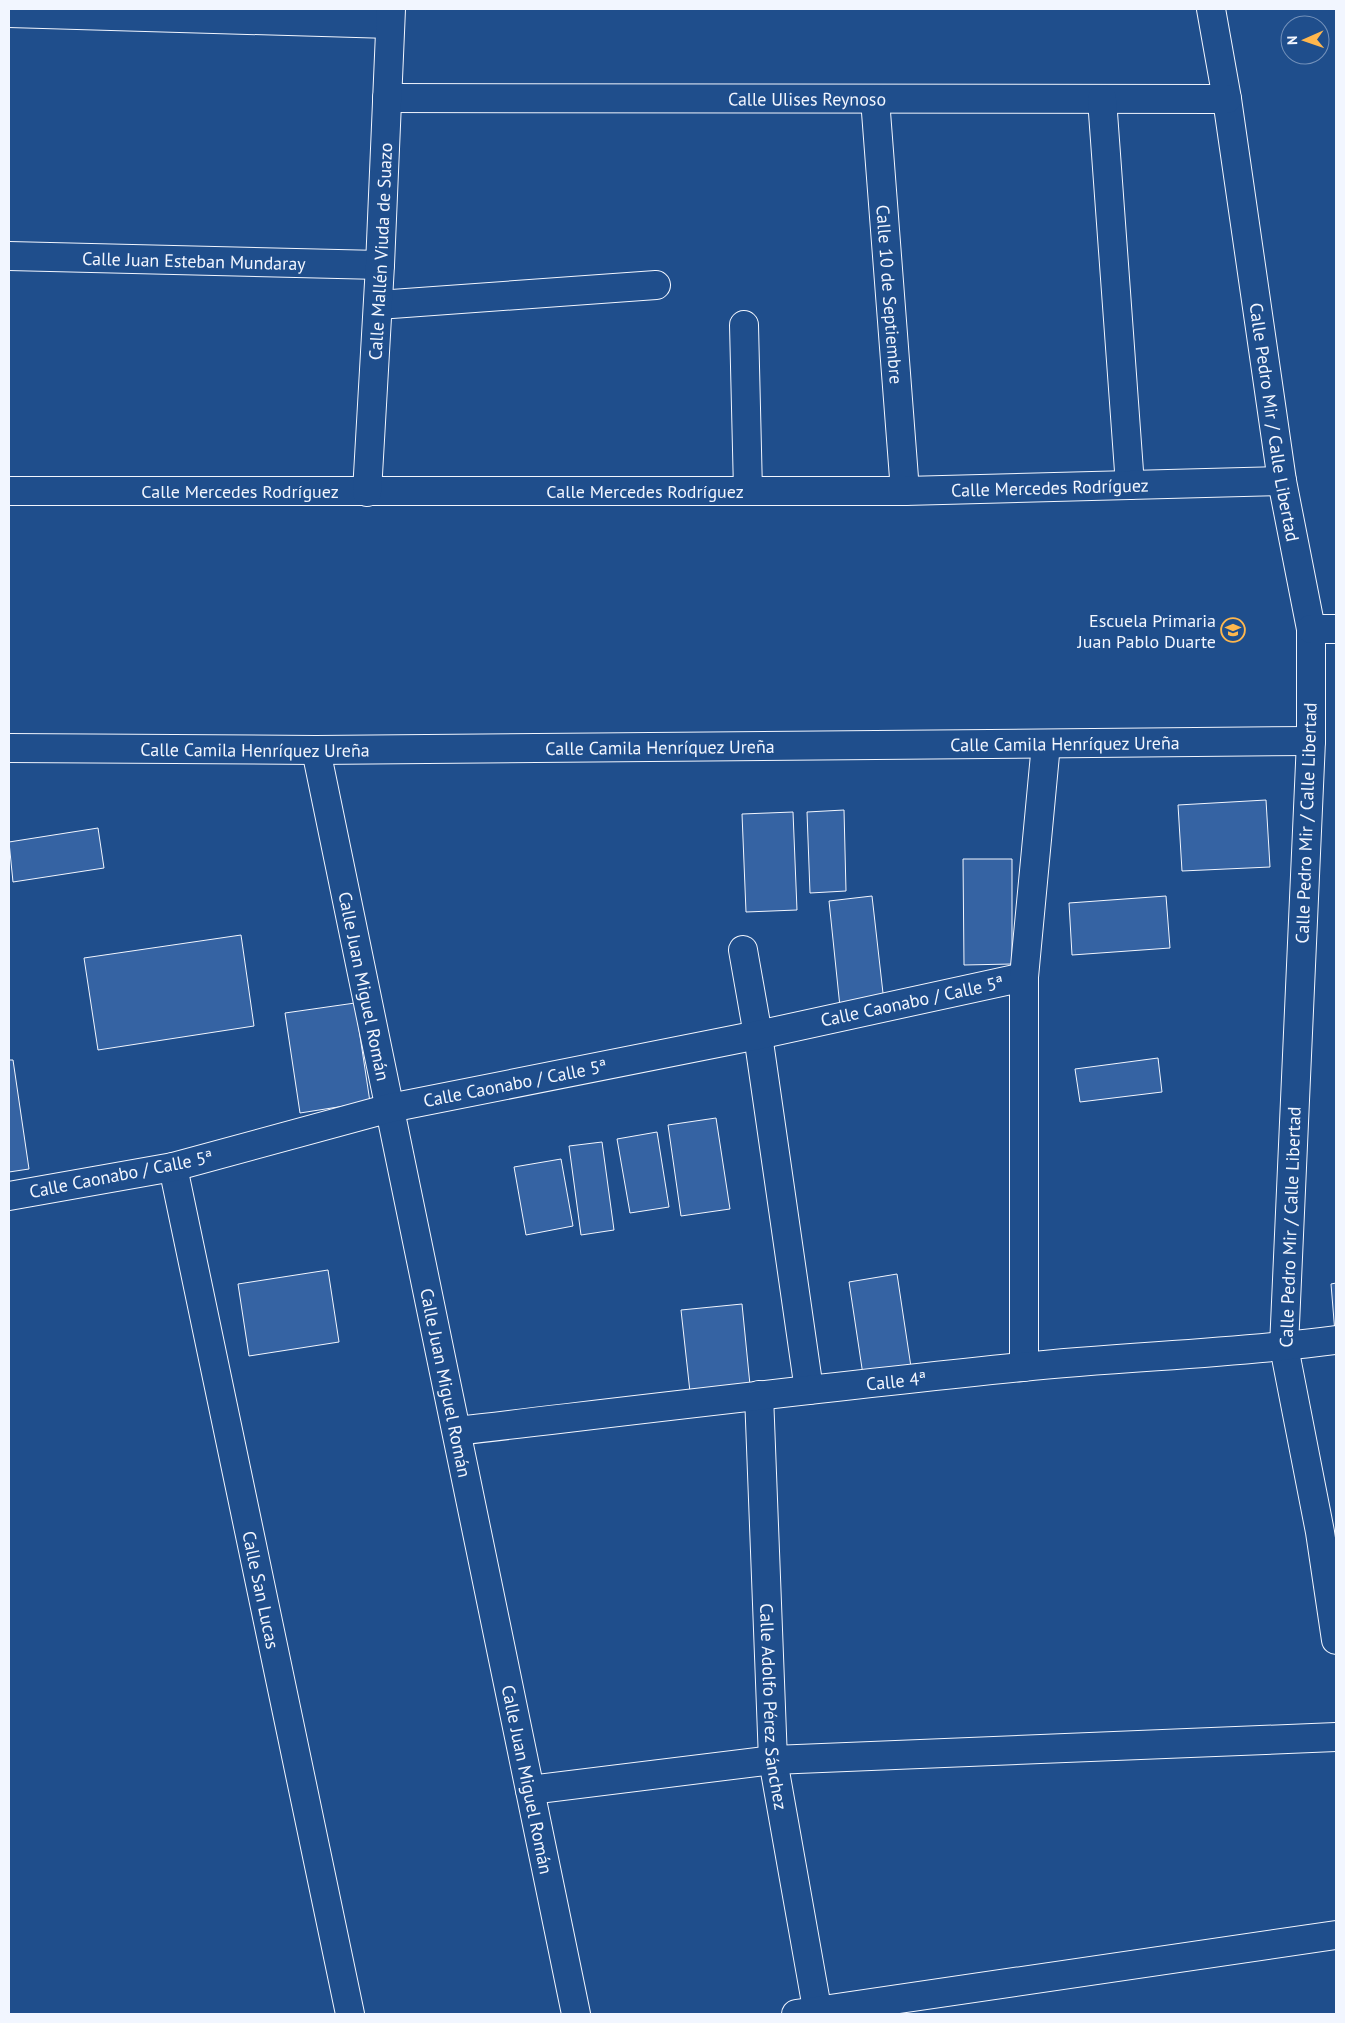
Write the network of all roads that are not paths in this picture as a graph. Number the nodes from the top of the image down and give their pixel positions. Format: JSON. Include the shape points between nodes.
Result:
{"nodes":[{"id":1,"x":1211,"y":9,"type":"edge"},
{"id":2,"x":9,"y":13,"type":"edge"},
{"id":3,"x":390,"y":16,"type":"edge"},
{"id":4,"x":387,"y":98,"type":"junction"},
{"id":5,"x":875,"y":99,"type":"junction"},
{"id":6,"x":1102,"y":99,"type":"junction"},
{"id":7,"x":1227,"y":99,"type":"junction"},
{"id":8,"x":9,"y":256,"type":"edge"},
{"id":9,"x":380,"y":265,"type":"junction"},
{"id":10,"x":656,"y":285,"type":"dead end"},
{"id":11,"x":378,"y":305,"type":"junction"},
{"id":12,"x":744,"y":325,"type":"dead end"},
{"id":13,"x":1282,"y":481,"type":"junction"},
{"id":14,"x":1130,"y":485,"type":"junction"},
{"id":15,"x":9,"y":491,"type":"edge"},
{"id":16,"x":748,"y":491,"type":"junction"},
{"id":17,"x":905,"y":491,"type":"junction"},
{"id":18,"x":367,"y":492,"type":"junction"},
{"id":19,"x":1324,"y":629,"type":"edge"},
{"id":20,"x":1311,"y":741,"type":"junction"},
{"id":21,"x":1046,"y":744,"type":"junction"},
{"id":22,"x":9,"y":748,"type":"edge"},
{"id":23,"x":316,"y":750,"type":"junction"},
{"id":24,"x":743,"y":950,"type":"dead end"},
{"id":25,"x":1024,"y":977,"type":"junction"},
{"id":26,"x":758,"y":1035,"type":"junction"},
{"id":27,"x":390,"y":1108,"type":"junction"},
{"id":28,"x":173,"y":1168,"type":"junction"},
{"id":29,"x":9,"y":1196,"type":"edge"},
{"id":30,"x":1336,"y":1340,"type":"edge"},
{"id":31,"x":1284,"y":1347,"type":"junction"},
{"id":32,"x":1024,"y":1367,"type":"junction"},
{"id":33,"x":810,"y":1390,"type":"junction"},
{"id":34,"x":759,"y":1395,"type":"junction"},
{"id":35,"x":457,"y":1431,"type":"junction"},
{"id":36,"x":1336,"y":1640,"type":"edge"},
{"id":37,"x":1336,"y":1737,"type":"edge"},
{"id":38,"x":773,"y":1760,"type":"junction"},
{"id":39,"x":530,"y":1790,"type":"junction"},
{"id":40,"x":1336,"y":1935,"type":"edge"},
{"id":41,"x":810,"y":2013,"type":"edge"},
{"id":42,"x":350,"y":2014,"type":"edge"},
{"id":43,"x":576,"y":2014,"type":"edge"}],
"edges":[{"from":1,"to":7,"type":"street","name":"Calle Pedro Mir / Calle Libertad"},
{"from":2,"to":3,"type":"street"},
{"from":3,"to":4,"type":"street","name":"Calle Mallén Viuda de Suazo"},
{"from":4,"to":5,"type":"street","name":"Calle Ulises Reynoso"},
{"from":4,"to":9,"type":"street","name":"Calle Mallén Viuda de Suazo"},
{"from":5,"to":6,"type":"street","name":"Calle Ulises Reynoso"},
{"from":5,"to":17,"type":"street","name":"Calle 10 de Septiembre"},
{"from":6,"to":7,"type":"street","name":"Calle Ulises Reynoso"},
{"from":6,"to":14,"type":"street"},
{"from":7,"to":13,"type":"street","name":"Calle Pedro Mir / Calle Libertad"},
{"from":8,"to":9,"type":"street","name":"Calle Juan Esteban Mundaray"},
{"from":9,"to":11,"type":"street","name":"Calle Mallén Viuda de Suazo"},
{"from":10,"to":11,"type":"street"},
{"from":11,"to":18,"type":"street","name":"Calle Mallén Viuda de Suazo"},
{"from":12,"to":16,"type":"street"},
{"from":13,"to":14,"type":"street","name":"Calle Mercedes Rodríguez"},
{"from":13,"to":19,"type":"street","name":"Calle Pedro Mir / Calle Libertad"},
{"from":14,"to":17,"type":"street","name":"Calle Mercedes Rodríguez"},
{"from":15,"to":18,"type":"street","name":"Calle Mercedes Rodríguez"},
{"from":16,"to":17,"type":"street","name":"Calle Mercedes Rodríguez"},
{"from":16,"to":18,"type":"street","name":"Calle Mercedes Rodríguez"},
{"from":19,"to":20,"type":"street","name":"Calle Pedro Mir / Calle Libertad"},
{"from":20,"to":21,"type":"street","name":"Calle Camila Henríquez Ureña"},
{"from":20,"to":31,"type":"street","name":"Calle Pedro Mir / Calle Libertad"},
{"from":21,"to":23,"type":"street","name":"Calle Camila Henríquez Ureña"},
{"from":21,"to":25,"type":"street"},
{"from":22,"to":23,"type":"street","name":"Calle Camila Henríquez Ureña"},
{"from":23,"to":27,"type":"street","name":"Calle Juan Miguel Román"},
{"from":24,"to":26,"type":"street"},
{"from":25,"to":26,"type":"street","name":"Calle Caonabo / Calle 5ª"},
{"from":25,"to":32,"type":"street"},
{"from":26,"to":27,"type":"street","name":"Calle Caonabo / Calle 5ª"},
{"from":26,"to":33,"type":"street"},
{"from":27,"to":28,"type":"street","name":"Calle Caonabo / Calle 5ª"},
{"from":27,"to":35,"type":"street","name":"Calle Juan Miguel Román"},
{"from":28,"to":29,"type":"street","name":"Calle Caonabo / Calle 5ª"},
{"from":28,"to":42,"type":"street","name":"Calle San Lucas"},
{"from":30,"to":31,"type":"street","name":"Calle 4ª"},
{"from":31,"to":32,"type":"street","name":"Calle 4ª"},
{"from":31,"to":36,"type":"street","name":"Calle Pedro Mir / Calle Libertad","via":[[1320,1532]]},
{"from":32,"to":33,"type":"street","name":"Calle 4ª"},
{"from":33,"to":34,"type":"street","name":"Calle 4ª"},
{"from":34,"to":35,"type":"street","name":"Calle 4ª"},
{"from":34,"to":38,"type":"street","name":"Calle Adolfo Pérez Sánchez"},
{"from":35,"to":39,"type":"street","name":"Calle Juan Miguel Román"},
{"from":37,"to":38,"type":"street"},
{"from":38,"to":39,"type":"street"},
{"from":38,"to":41,"type":"street","name":"Calle Adolfo Pérez Sánchez"},
{"from":39,"to":43,"type":"street","name":"Calle Juan Miguel Román"},
{"from":40,"to":41,"type":"street"}]}
